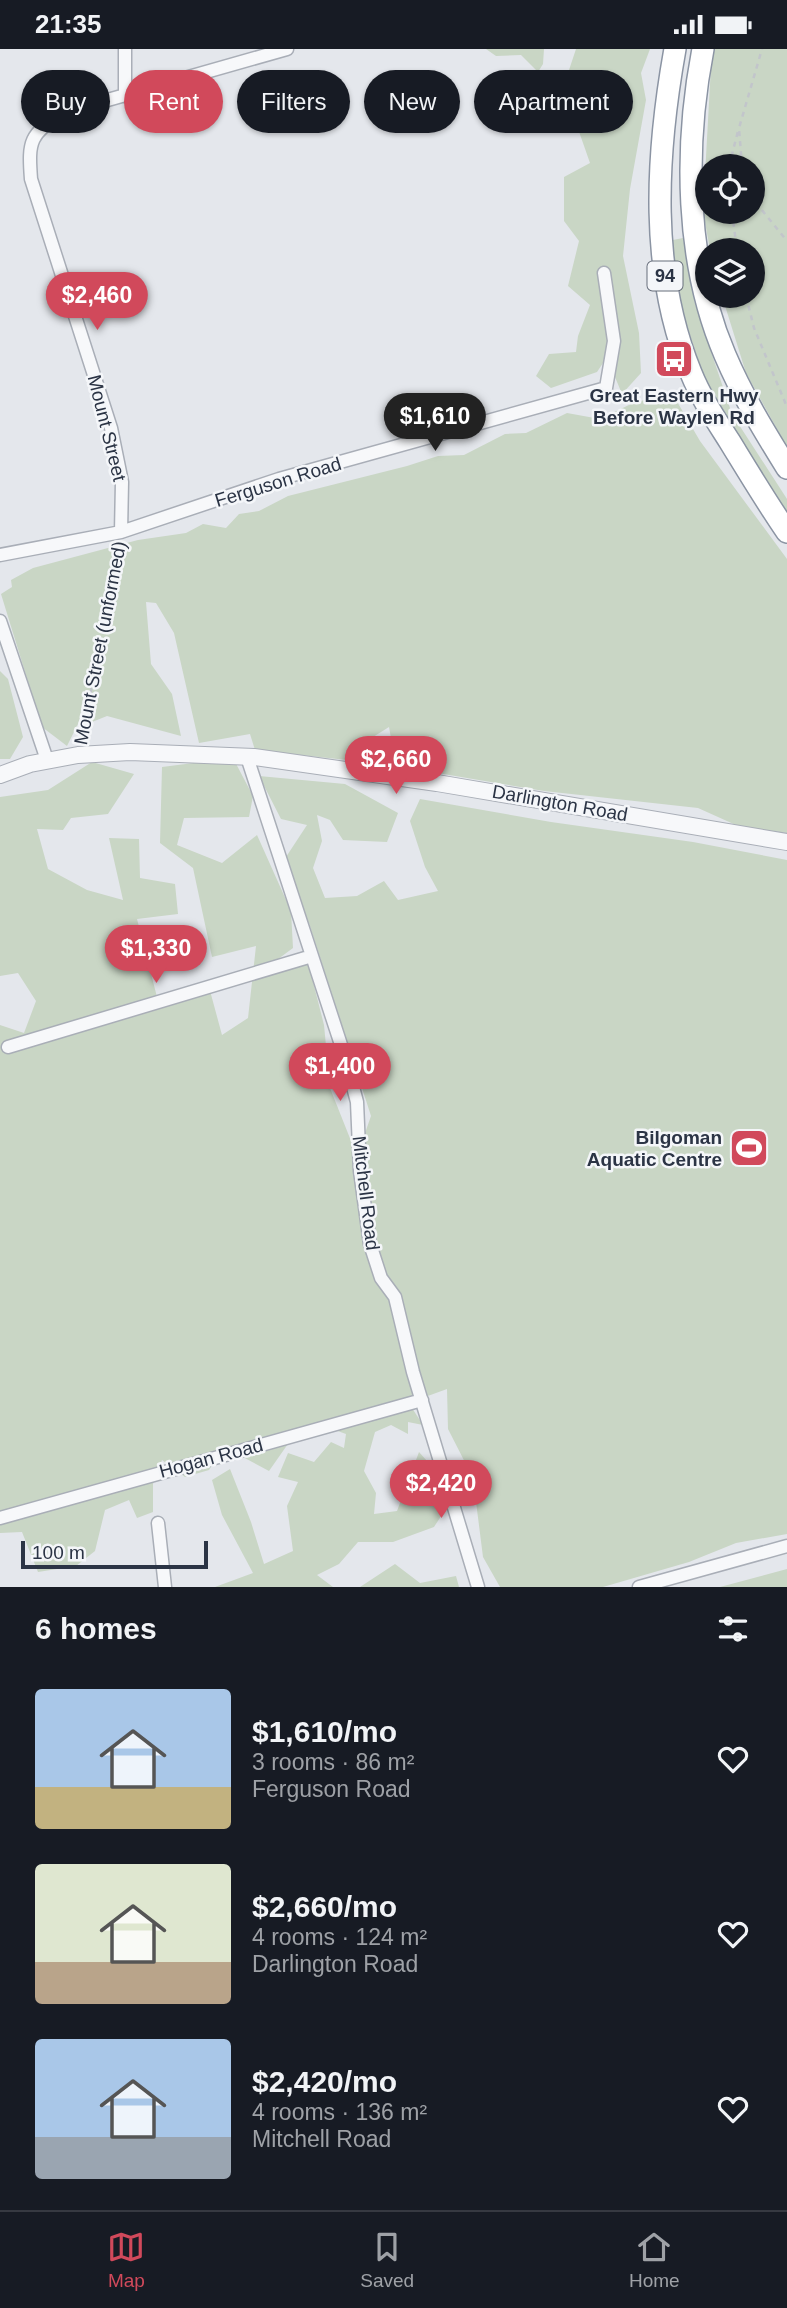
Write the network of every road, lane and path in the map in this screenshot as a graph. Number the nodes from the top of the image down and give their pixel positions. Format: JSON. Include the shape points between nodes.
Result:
{"nodes":[{"id":1,"x":125,"y":49,"type":"edge"},
{"id":2,"x":287,"y":49,"type":"edge"},
{"id":3,"x":675,"y":49,"type":"edge"},
{"id":4,"x":703,"y":49,"type":"edge"},
{"id":5,"x":762,"y":49,"type":"edge"},
{"id":6,"x":125,"y":70,"type":"edge"},
{"id":7,"x":215,"y":70,"type":"edge"},
{"id":8,"x":124,"y":96,"type":"edge"},
{"id":9,"x":739,"y":128,"type":"junction"},
{"id":10,"x":732,"y":154,"type":"edge"},
{"id":11,"x":741,"y":154,"type":"edge"},
{"id":12,"x":765,"y":214,"type":"edge"},
{"id":13,"x":787,"y":241,"type":"edge"},
{"id":14,"x":604,"y":273,"type":"dead end"},
{"id":15,"x":749,"y":308,"type":"edge"},
{"id":16,"x":787,"y":407,"type":"edge"},
{"id":17,"x":787,"y":468,"type":"edge"},
{"id":18,"x":121,"y":532,"type":"junction"},
{"id":19,"x":787,"y":532,"type":"edge"},
{"id":20,"x":0,"y":555,"type":"edge"},
{"id":21,"x":0,"y":621,"type":"edge"},
{"id":22,"x":78,"y":755,"type":"junction"},
{"id":23,"x":247,"y":757,"type":"junction"},
{"id":24,"x":47,"y":760,"type":"junction"},
{"id":25,"x":0,"y":775,"type":"edge"},
{"id":26,"x":787,"y":842,"type":"edge"},
{"id":27,"x":312,"y":956,"type":"junction"},
{"id":28,"x":8,"y":1047,"type":"dead end"},
{"id":29,"x":422,"y":1400,"type":"junction"},
{"id":30,"x":0,"y":1518,"type":"edge"},
{"id":31,"x":159,"y":1523,"type":"dead end"},
{"id":32,"x":787,"y":1546,"type":"edge"},
{"id":33,"x":165,"y":1587,"type":"edge"},
{"id":34,"x":478,"y":1587,"type":"edge"},
{"id":35,"x":639,"y":1587,"type":"edge"}],
"edges":[{"from":1,"to":6,"type":"street"},
{"from":2,"to":7,"type":"street"},
{"from":3,"to":19,"type":"highway","number":"94","via":[[668,87],[660,230],[674,323],[709,409]]},
{"from":4,"to":17,"type":"highway","number":"94","via":[[691,150],[699,264],[724,353]]},
{"from":5,"to":9,"type":"path"},
{"from":8,"to":18,"type":"street","name":"Mount Street","via":[[62,113],[41,128],[29,149],[32,179],[111,428],[122,482]]},
{"from":9,"to":10,"type":"path"},
{"from":9,"to":11,"type":"path"},
{"from":12,"to":13,"type":"path"},
{"from":14,"to":18,"type":"street","name":"Ferguson Road","via":[[614,341],[606,388],[279,479]]},
{"from":15,"to":16,"type":"path"},
{"from":18,"to":20,"type":"street"},
{"from":18,"to":22,"type":"path","name":"Mount Street (unformed)"},
{"from":21,"to":24,"type":"street"},
{"from":22,"to":23,"type":"street","name":"Darlington Road","via":[[130,752]]},
{"from":22,"to":24,"type":"street","name":"Darlington Road"},
{"from":23,"to":26,"type":"street","name":"Darlington Road","via":[[437,783]]},
{"from":23,"to":27,"type":"street","name":"Mitchell Road"},
{"from":24,"to":25,"type":"street","name":"Darlington Road"},
{"from":27,"to":28,"type":"street"},
{"from":27,"to":29,"type":"street","name":"Mitchell Road","via":[[357,1102],[370,1244],[382,1278],[395,1297]]},
{"from":29,"to":30,"type":"street","name":"Hogan Road"},
{"from":29,"to":34,"type":"street","name":"Mitchell Road"},
{"from":31,"to":33,"type":"street"},
{"from":32,"to":35,"type":"street"}]}
